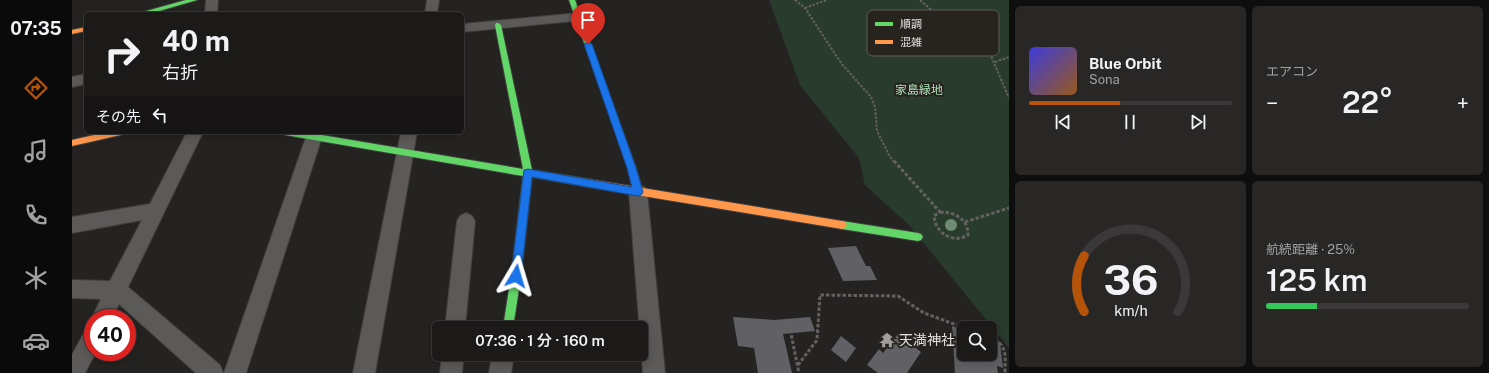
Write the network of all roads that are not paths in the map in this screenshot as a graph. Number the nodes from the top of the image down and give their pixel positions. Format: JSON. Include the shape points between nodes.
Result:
{"nodes":[{"id":1,"x":194,"y":0,"type":"edge"},
{"id":2,"x":212,"y":0,"type":"edge"},
{"id":3,"x":434,"y":0,"type":"edge"},
{"id":4,"x":572,"y":0,"type":"edge"},
{"id":5,"x":149,"y":12,"type":"edge"},
{"id":6,"x":211,"y":12,"type":"edge"},
{"id":7,"x":431,"y":12,"type":"edge"},
{"id":8,"x":578,"y":17,"type":"junction"},
{"id":9,"x":498,"y":25,"type":"junction"},
{"id":10,"x":464,"y":28,"type":"edge"},
{"id":11,"x":84,"y":29,"type":"edge"},
{"id":12,"x":72,"y":32,"type":"edge"},
{"id":13,"x":84,"y":79,"type":"edge"},
{"id":14,"x":72,"y":82,"type":"edge"},
{"id":15,"x":112,"y":134,"type":"edge"},
{"id":16,"x":194,"y":134,"type":"edge"},
{"id":17,"x":297,"y":134,"type":"edge"},
{"id":18,"x":409,"y":134,"type":"edge"},
{"id":19,"x":314,"y":137,"type":"junction"},
{"id":20,"x":72,"y":143,"type":"edge"},
{"id":21,"x":405,"y":153,"type":"junction"},
{"id":22,"x":528,"y":173,"type":"junction"},
{"id":23,"x":638,"y":192,"type":"junction"},
{"id":24,"x":156,"y":210,"type":"junction"},
{"id":25,"x":466,"y":221,"type":"dead end"},
{"id":26,"x":72,"y":225,"type":"edge"},
{"id":27,"x":918,"y":237,"type":"dead end"},
{"id":28,"x":72,"y":289,"type":"edge"},
{"id":29,"x":117,"y":290,"type":"junction"},
{"id":30,"x":107,"y":309,"type":"edge"},
{"id":31,"x":456,"y":321,"type":"edge"},
{"id":32,"x":509,"y":321,"type":"edge"},
{"id":33,"x":84,"y":354,"type":"edge"},
{"id":34,"x":452,"y":361,"type":"edge"},
{"id":35,"x":503,"y":361,"type":"edge"},
{"id":36,"x":74,"y":373,"type":"edge"},
{"id":37,"x":212,"y":373,"type":"edge"},
{"id":38,"x":235,"y":373,"type":"edge"},
{"id":39,"x":364,"y":373,"type":"edge"},
{"id":40,"x":451,"y":373,"type":"edge"},
{"id":41,"x":500,"y":373,"type":"edge"},
{"id":42,"x":654,"y":373,"type":"edge"}],
"edges":[{"from":1,"to":5,"type":"street"},
{"from":2,"to":6,"type":"street"},
{"from":3,"to":7,"type":"street"},
{"from":4,"to":8,"type":"street"},
{"from":8,"to":9,"type":"street"},
{"from":8,"to":23,"type":"street","via":[[632,168]]},
{"from":9,"to":10,"type":"street"},
{"from":9,"to":22,"type":"street"},
{"from":11,"to":12,"type":"street"},
{"from":13,"to":14,"type":"street"},
{"from":15,"to":20,"type":"street"},
{"from":16,"to":24,"type":"street"},
{"from":17,"to":19,"type":"street"},
{"from":18,"to":21,"type":"street"},
{"from":19,"to":21,"type":"street"},
{"from":19,"to":38,"type":"street"},
{"from":21,"to":22,"type":"street"},
{"from":21,"to":39,"type":"street"},
{"from":22,"to":23,"type":"street"},
{"from":22,"to":32,"type":"street"},
{"from":23,"to":27,"type":"street"},
{"from":23,"to":42,"type":"street"},
{"from":24,"to":26,"type":"street"},
{"from":24,"to":29,"type":"street"},
{"from":25,"to":31,"type":"street"},
{"from":28,"to":29,"type":"street"},
{"from":29,"to":30,"type":"street"},
{"from":29,"to":37,"type":"street"},
{"from":33,"to":36,"type":"street"},
{"from":34,"to":40,"type":"street"},
{"from":35,"to":41,"type":"street"}]}
